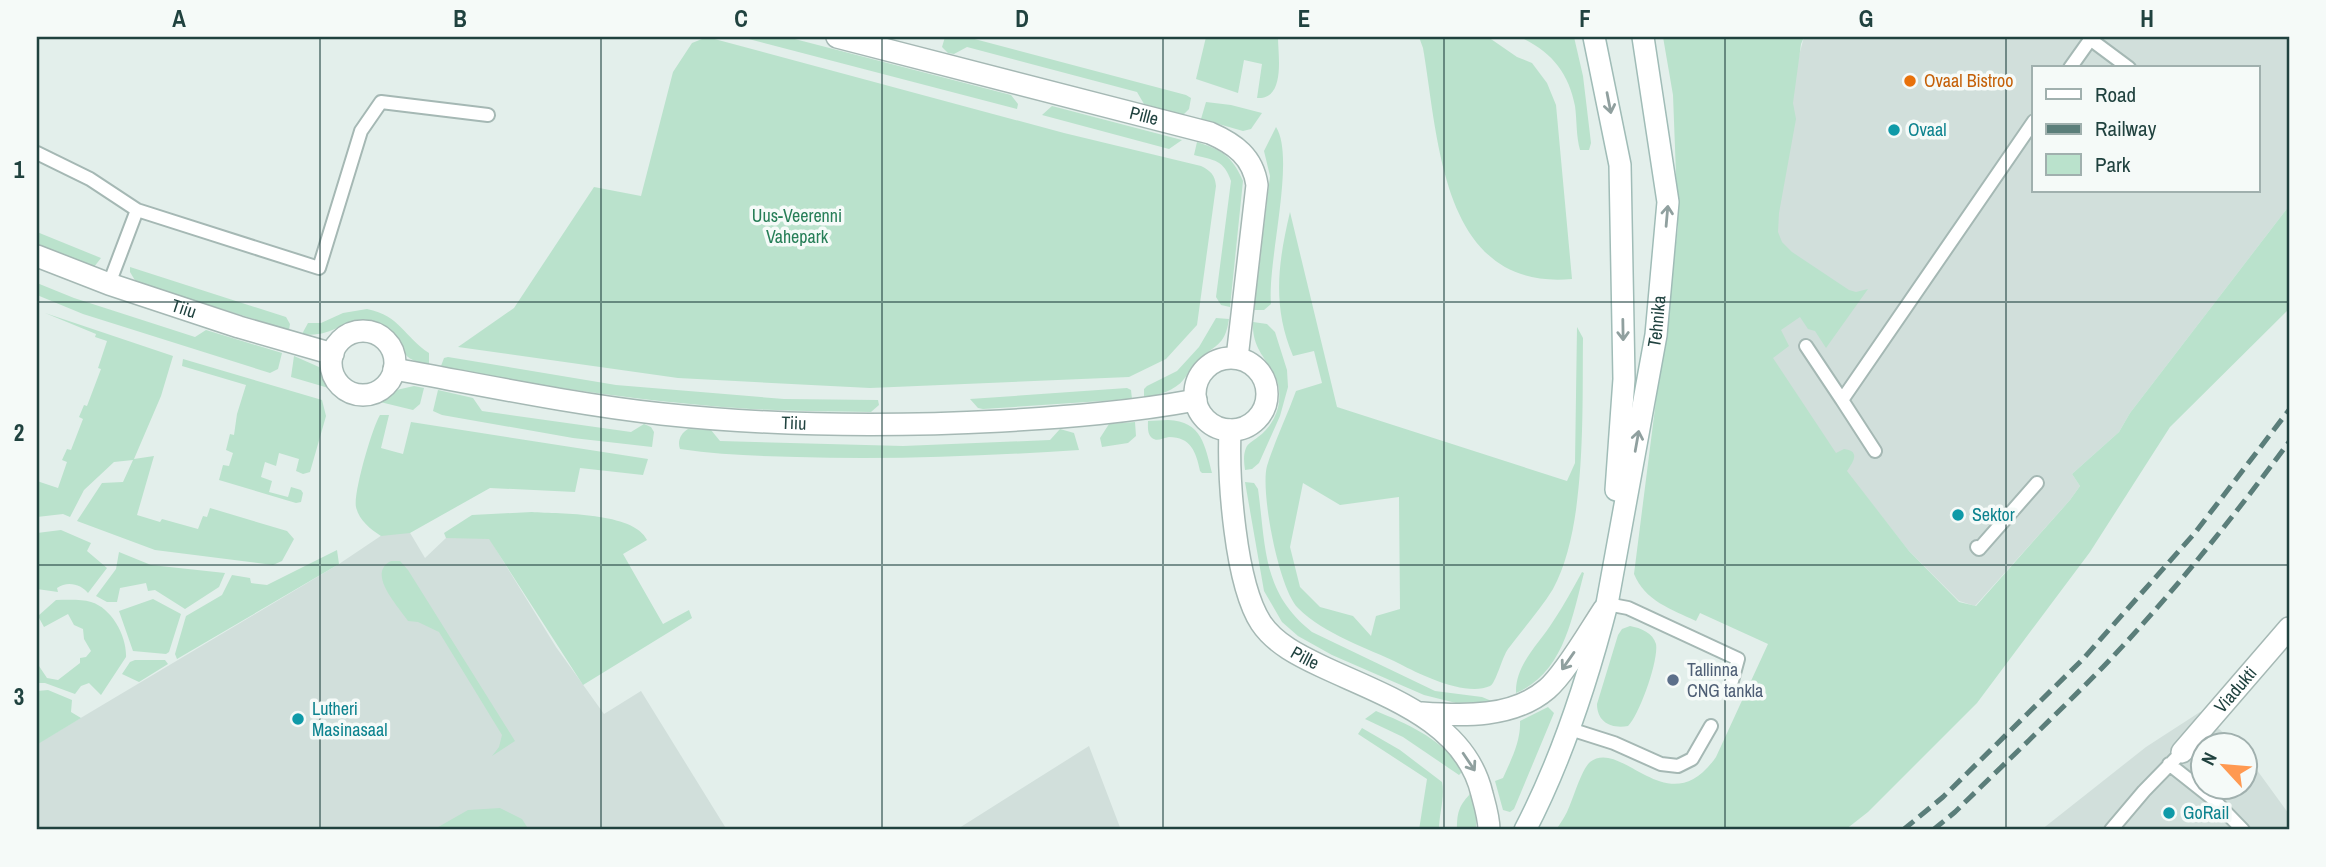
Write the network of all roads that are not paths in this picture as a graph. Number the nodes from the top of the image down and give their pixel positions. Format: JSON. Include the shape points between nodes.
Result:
{"nodes":[{"id":1,"x":837,"y":37,"type":"edge"},
{"id":2,"x":1594,"y":37,"type":"edge"},
{"id":3,"x":1643,"y":37,"type":"edge"},
{"id":4,"x":2091,"y":38,"type":"edge"},
{"id":5,"x":2071,"y":66,"type":"edge"},
{"id":6,"x":2126,"y":66,"type":"edge"},
{"id":7,"x":488,"y":115,"type":"dead end"},
{"id":8,"x":2032,"y":124,"type":"edge"},
{"id":9,"x":37,"y":153,"type":"edge"},
{"id":10,"x":137,"y":210,"type":"junction"},
{"id":11,"x":37,"y":256,"type":"edge"},
{"id":12,"x":108,"y":285,"type":"junction"},
{"id":13,"x":1806,"y":346,"type":"dead end"},
{"id":14,"x":333,"y":354,"type":"junction"},
{"id":15,"x":1237,"y":358,"type":"junction"},
{"id":16,"x":394,"y":369,"type":"junction"},
{"id":17,"x":1196,"y":400,"type":"junction"},
{"id":18,"x":1842,"y":400,"type":"junction"},
{"id":19,"x":1230,"y":430,"type":"junction"},
{"id":20,"x":1875,"y":450,"type":"dead end"},
{"id":21,"x":2037,"y":484,"type":"dead end"},
{"id":22,"x":1977,"y":547,"type":"dead end"},
{"id":23,"x":1607,"y":604,"type":"junction"},
{"id":24,"x":2289,"y":628,"type":"edge"},
{"id":25,"x":1732,"y":681,"type":"dead end"},
{"id":26,"x":1422,"y":713,"type":"junction"},
{"id":27,"x":1711,"y":726,"type":"dead end"},
{"id":28,"x":1570,"y":729,"type":"junction"},
{"id":29,"x":2175,"y":758,"type":"junction"},
{"id":30,"x":1489,"y":830,"type":"edge"},
{"id":31,"x":1525,"y":830,"type":"edge"},
{"id":32,"x":2111,"y":830,"type":"edge"},
{"id":33,"x":2243,"y":830,"type":"edge"}],
"edges":[{"from":1,"to":15,"type":"street","name":"Pille","via":[[1210,133],[1237,147],[1255,172],[1257,185]]},
{"from":2,"to":23,"type":"street","name":"Tehnika","one_way":true,"via":[[1620,175],[1624,379]]},
{"from":23,"to":3,"type":"street","name":"Tehnika","one_way":true,"via":[[1656,335],[1668,202]]},
{"from":4,"to":5,"type":"lane"},
{"from":4,"to":6,"type":"lane"},
{"from":7,"to":10,"type":"lane","via":[[382,102],[360,131],[319,268]]},
{"from":8,"to":18,"type":"lane"},
{"from":9,"to":10,"type":"lane","via":[[90,179]]},
{"from":10,"to":12,"type":"lane"},
{"from":11,"to":12,"type":"street","name":"Tiiu"},
{"from":12,"to":14,"type":"street","name":"Tiiu"},
{"from":13,"to":18,"type":"lane"},
{"from":14,"to":16,"type":"street","via":[[345,337],[365,331],[385,340]]},
{"from":14,"to":16,"type":"street","via":[[333,374],[346,390],[356,394],[376,392],[391,379]]},
{"from":15,"to":17,"type":"street","via":[[1206,368],[1199,378]]},
{"from":15,"to":19,"type":"street","via":[[1263,377],[1267,398],[1259,417],[1241,429]]},
{"from":16,"to":17,"type":"street","name":"Tiiu","via":[[632,410],[797,425],[945,424],[1089,416]]},
{"from":17,"to":19,"type":"street","via":[[1212,424]]},
{"from":18,"to":20,"type":"lane"},
{"from":19,"to":26,"type":"street","name":"Pille","via":[[1229,478],[1241,561],[1252,606],[1263,626],[1300,656]]},
{"from":21,"to":22,"type":"lane"},
{"from":23,"to":25,"type":"lane","via":[[1628,607],[1738,659]]},
{"from":23,"to":26,"type":"street","name":"Pille","one_way":true,"via":[[1548,688],[1529,701],[1469,716]]},
{"from":23,"to":28,"type":"street","name":"Tehnika"},
{"from":24,"to":29,"type":"street","name":"Viadukti"},
{"from":26,"to":30,"type":"street","name":"Pille","one_way":true,"via":[[1459,747],[1477,774]]},
{"from":27,"to":28,"type":"lane","via":[[1692,759],[1678,766],[1661,764]]},
{"from":28,"to":31,"type":"street","name":"Tehnika"},
{"from":29,"to":32,"type":"lane"},
{"from":29,"to":33,"type":"lane"}]}
